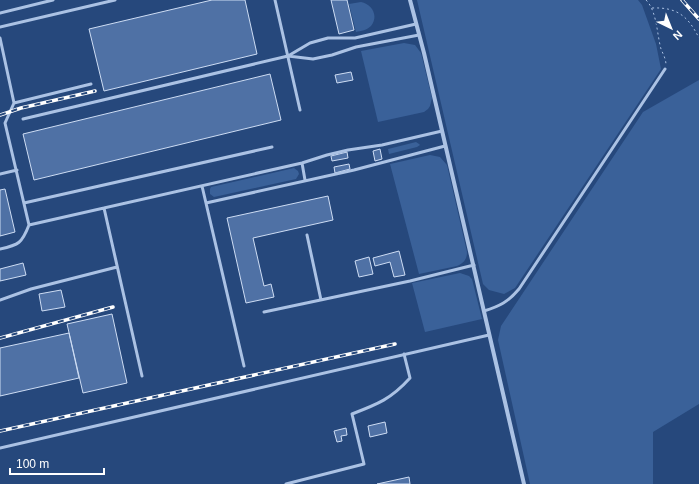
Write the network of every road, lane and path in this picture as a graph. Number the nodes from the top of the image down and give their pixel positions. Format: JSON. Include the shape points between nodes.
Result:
{"nodes":[{"id":1,"x":53,"y":0,"type":"edge"},
{"id":2,"x":115,"y":0,"type":"edge"},
{"id":3,"x":275,"y":0,"type":"edge"},
{"id":4,"x":410,"y":0,"type":"edge"},
{"id":5,"x":648,"y":1,"type":"edge"},
{"id":6,"x":651,"y":8,"type":"junction"},
{"id":7,"x":0,"y":13,"type":"edge"},
{"id":8,"x":416,"y":24,"type":"junction"},
{"id":9,"x":0,"y":27,"type":"edge"},
{"id":10,"x":419,"y":35,"type":"junction"},
{"id":11,"x":0,"y":38,"type":"edge"},
{"id":12,"x":699,"y":38,"type":"edge"},
{"id":13,"x":288,"y":56,"type":"junction"},
{"id":14,"x":665,"y":69,"type":"joint"},
{"id":15,"x":92,"y":84,"type":"dead end"},
{"id":16,"x":14,"y":103,"type":"junction"},
{"id":17,"x":300,"y":110,"type":"dead end"},
{"id":18,"x":23,"y":119,"type":"dead end"},
{"id":19,"x":5,"y":122,"type":"junction"},
{"id":20,"x":0,"y":124,"type":"edge"},
{"id":21,"x":442,"y":131,"type":"junction"},
{"id":22,"x":445,"y":146,"type":"junction"},
{"id":23,"x":272,"y":147,"type":"dead end"},
{"id":24,"x":302,"y":163,"type":"junction"},
{"id":25,"x":16,"y":170,"type":"junction"},
{"id":26,"x":0,"y":174,"type":"edge"},
{"id":27,"x":305,"y":180,"type":"junction"},
{"id":28,"x":202,"y":186,"type":"junction"},
{"id":29,"x":24,"y":203,"type":"junction"},
{"id":30,"x":206,"y":203,"type":"junction"},
{"id":31,"x":104,"y":208,"type":"junction"},
{"id":32,"x":29,"y":224,"type":"junction"},
{"id":33,"x":307,"y":235,"type":"dead end"},
{"id":34,"x":0,"y":249,"type":"edge"},
{"id":35,"x":474,"y":265,"type":"junction"},
{"id":36,"x":117,"y":267,"type":"junction"},
{"id":37,"x":0,"y":300,"type":"edge"},
{"id":38,"x":322,"y":300,"type":"junction"},
{"id":39,"x":484,"y":311,"type":"junction"},
{"id":40,"x":264,"y":312,"type":"dead end"},
{"id":41,"x":489,"y":335,"type":"junction"},
{"id":42,"x":404,"y":354,"type":"junction"},
{"id":43,"x":244,"y":366,"type":"dead end"},
{"id":44,"x":142,"y":376,"type":"dead end"},
{"id":45,"x":0,"y":448,"type":"edge"},
{"id":46,"x":286,"y":484,"type":"edge"},
{"id":47,"x":524,"y":484,"type":"edge"}],
"edges":[{"from":1,"to":7,"type":"lane"},
{"from":2,"to":9,"type":"lane"},
{"from":3,"to":13,"type":"lane"},
{"from":4,"to":8,"type":"street"},
{"from":5,"to":6,"type":"path"},
{"from":6,"to":12,"type":"path","via":[[672,9],[681,14]]},
{"from":6,"to":14,"type":"path","via":[[659,31],[666,62]]},
{"from":8,"to":10,"type":"street"},
{"from":8,"to":13,"type":"lane","via":[[355,38],[328,38],[310,43]]},
{"from":10,"to":13,"type":"lane","via":[[356,47],[313,59]]},
{"from":10,"to":21,"type":"street"},
{"from":11,"to":16,"type":"lane"},
{"from":13,"to":17,"type":"lane"},
{"from":13,"to":18,"type":"lane"},
{"from":14,"to":39,"type":"lane","via":[[519,289],[507,302]]},
{"from":15,"to":16,"type":"lane"},
{"from":16,"to":19,"type":"lane"},
{"from":19,"to":20,"type":"lane"},
{"from":19,"to":25,"type":"lane"},
{"from":21,"to":22,"type":"street"},
{"from":21,"to":24,"type":"lane","via":[[348,150]]},
{"from":22,"to":27,"type":"lane"},
{"from":22,"to":35,"type":"street"},
{"from":23,"to":29,"type":"lane"},
{"from":24,"to":27,"type":"lane"},
{"from":24,"to":28,"type":"lane"},
{"from":25,"to":26,"type":"lane"},
{"from":25,"to":29,"type":"lane"},
{"from":27,"to":30,"type":"lane"},
{"from":28,"to":30,"type":"lane"},
{"from":28,"to":31,"type":"lane"},
{"from":29,"to":32,"type":"lane"},
{"from":30,"to":43,"type":"lane"},
{"from":31,"to":32,"type":"lane"},
{"from":31,"to":36,"type":"lane"},
{"from":32,"to":34,"type":"lane","via":[[25,235],[16,245]]},
{"from":33,"to":38,"type":"lane"},
{"from":35,"to":38,"type":"lane"},
{"from":35,"to":39,"type":"street"},
{"from":36,"to":37,"type":"lane"},
{"from":36,"to":44,"type":"lane"},
{"from":38,"to":40,"type":"lane"},
{"from":39,"to":41,"type":"street"},
{"from":41,"to":42,"type":"lane"},
{"from":41,"to":47,"type":"street"},
{"from":42,"to":45,"type":"lane"},
{"from":42,"to":46,"type":"lane","via":[[410,378],[399,390],[381,402],[352,414],[364,464]]}]}
